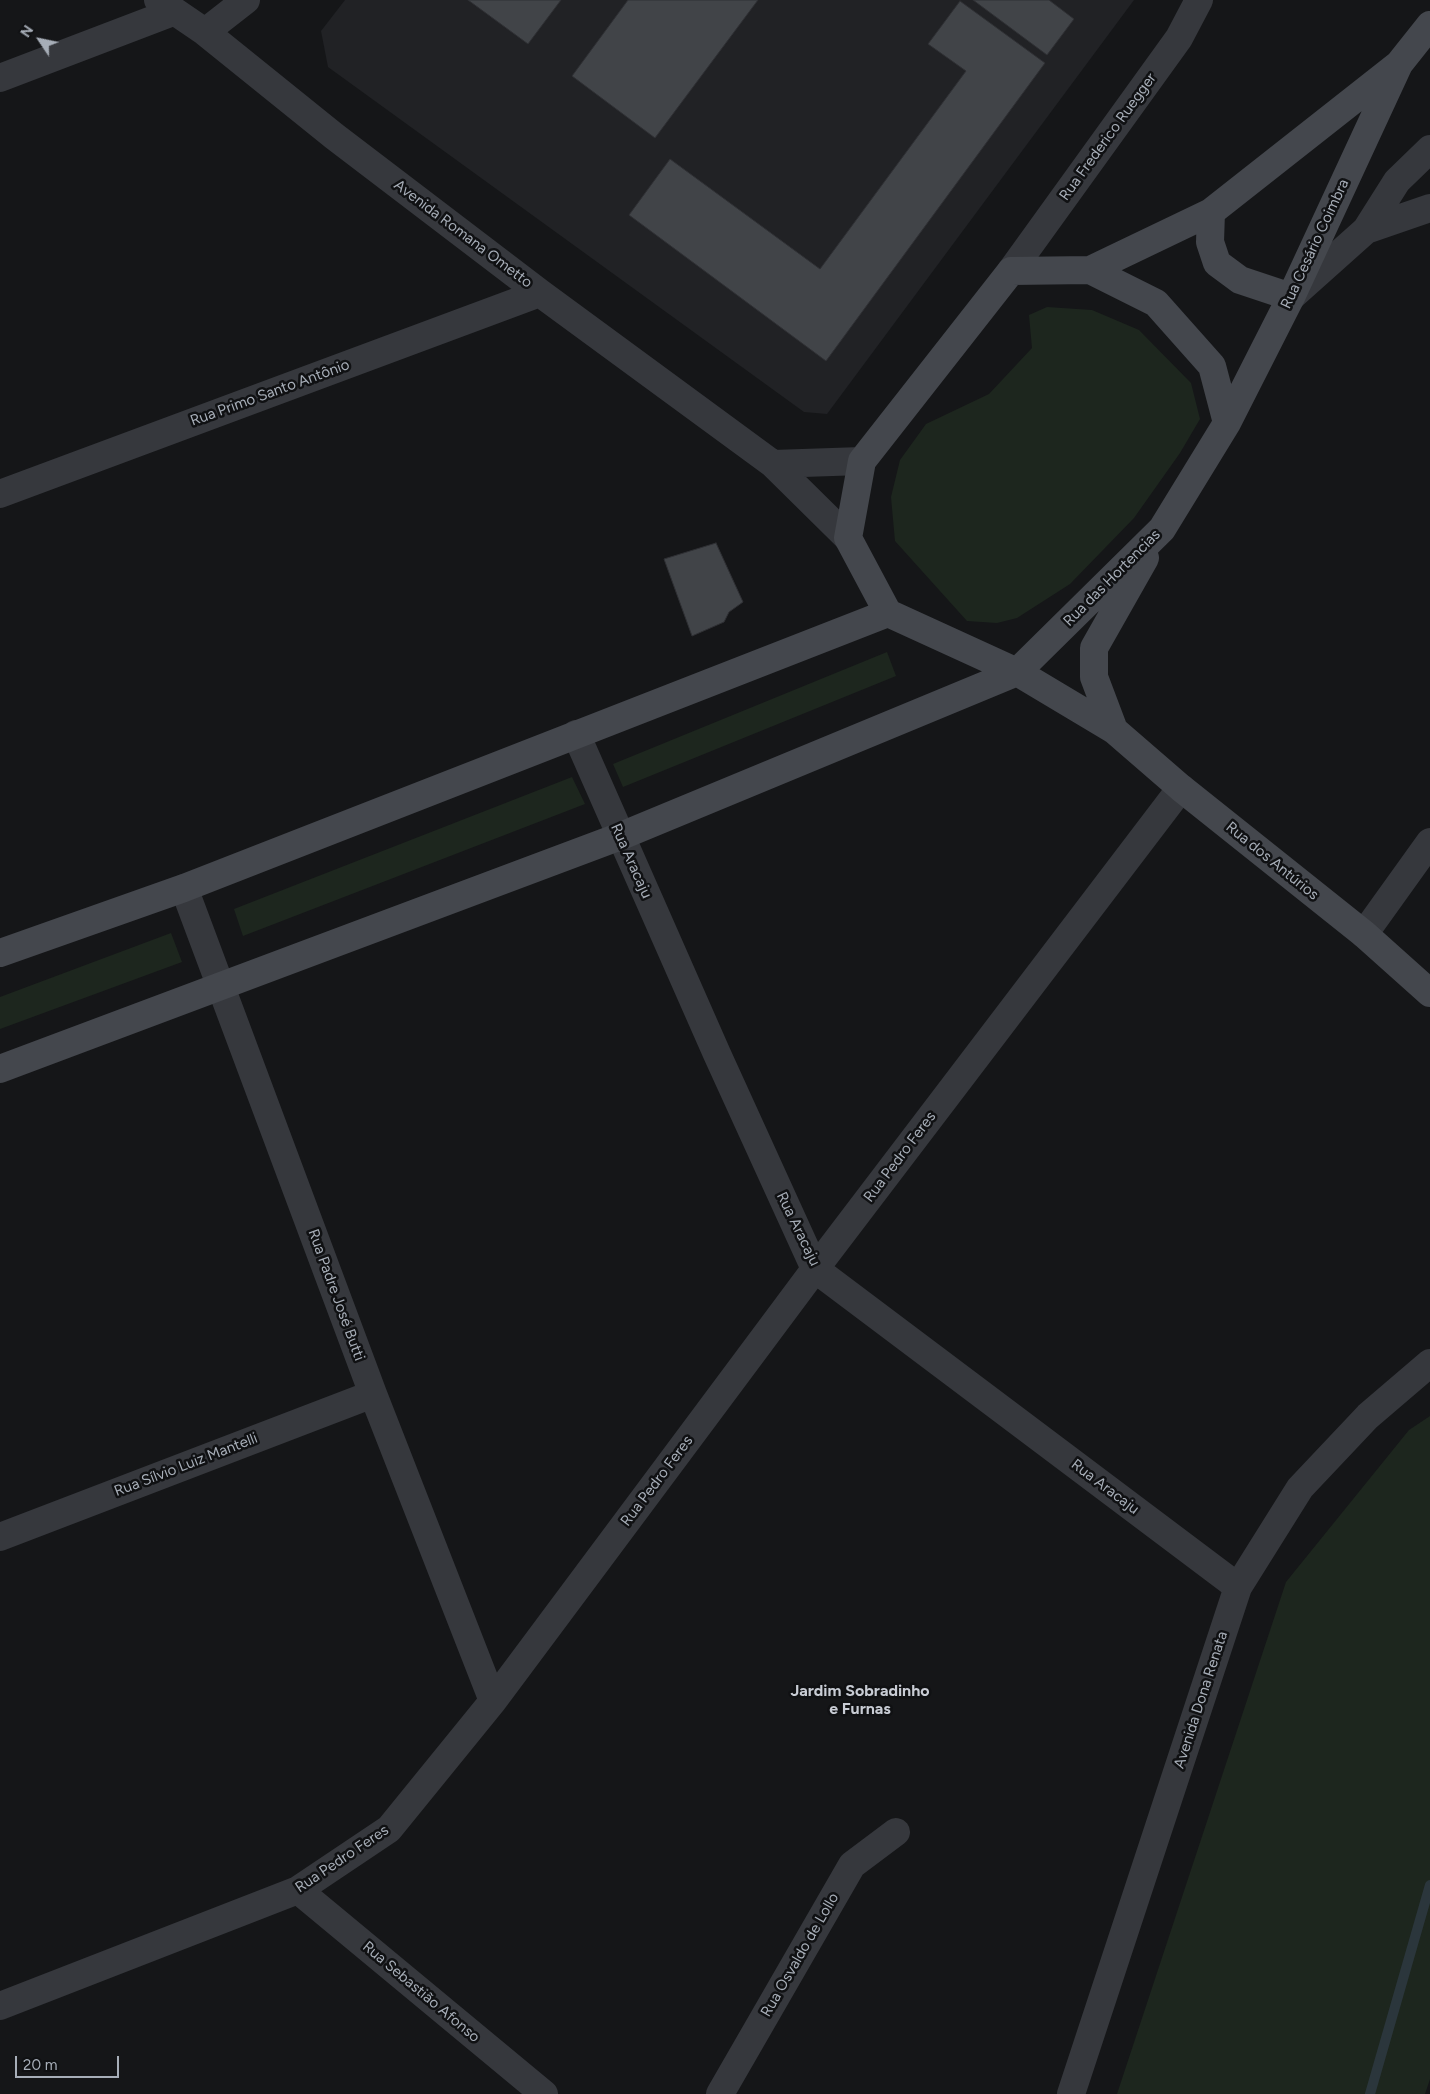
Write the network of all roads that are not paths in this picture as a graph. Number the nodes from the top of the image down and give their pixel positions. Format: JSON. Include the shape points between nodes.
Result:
{"nodes":[{"id":1,"x":246,"y":0,"type":"edge"},
{"id":2,"x":1199,"y":0,"type":"edge"},
{"id":3,"x":166,"y":6,"type":"edge"},
{"id":4,"x":1430,"y":25,"type":"edge"},
{"id":5,"x":205,"y":32,"type":"junction"},
{"id":6,"x":1399,"y":64,"type":"junction"},
{"id":7,"x":0,"y":78,"type":"edge"},
{"id":8,"x":1430,"y":149,"type":"edge"},
{"id":9,"x":1430,"y":208,"type":"edge"},
{"id":10,"x":1211,"y":212,"type":"junction"},
{"id":11,"x":1366,"y":230,"type":"junction"},
{"id":12,"x":1090,"y":270,"type":"junction"},
{"id":13,"x":1011,"y":271,"type":"junction"},
{"id":14,"x":540,"y":293,"type":"junction"},
{"id":15,"x":1291,"y":297,"type":"junction"},
{"id":16,"x":1227,"y":423,"type":"junction"},
{"id":17,"x":862,"y":461,"type":"junction"},
{"id":18,"x":773,"y":464,"type":"junction"},
{"id":19,"x":0,"y":494,"type":"edge"},
{"id":20,"x":1162,"y":529,"type":"junction"},
{"id":21,"x":848,"y":538,"type":"junction"},
{"id":22,"x":888,"y":613,"type":"junction"},
{"id":23,"x":1017,"y":672,"type":"junction"},
{"id":24,"x":1114,"y":730,"type":"junction"},
{"id":25,"x":576,"y":734,"type":"junction"},
{"id":26,"x":1181,"y":788,"type":"junction"},
{"id":27,"x":620,"y":836,"type":"junction"},
{"id":28,"x":1430,"y":842,"type":"edge"},
{"id":29,"x":184,"y":888,"type":"junction"},
{"id":30,"x":1364,"y":934,"type":"junction"},
{"id":31,"x":0,"y":953,"type":"edge"},
{"id":32,"x":222,"y":985,"type":"junction"},
{"id":33,"x":1430,"y":993,"type":"edge"},
{"id":34,"x":0,"y":1069,"type":"edge"},
{"id":35,"x":815,"y":1269,"type":"junction"},
{"id":36,"x":1430,"y":1363,"type":"edge"},
{"id":37,"x":373,"y":1394,"type":"junction"},
{"id":38,"x":0,"y":1537,"type":"edge"},
{"id":39,"x":1238,"y":1587,"type":"junction"},
{"id":40,"x":493,"y":1701,"type":"junction"},
{"id":41,"x":896,"y":1832,"type":"dead end"},
{"id":42,"x":298,"y":1890,"type":"junction"},
{"id":43,"x":0,"y":2006,"type":"edge"},
{"id":44,"x":544,"y":2094,"type":"edge"},
{"id":45,"x":720,"y":2094,"type":"edge"},
{"id":46,"x":1071,"y":2094,"type":"edge"}],
"edges":[{"from":1,"to":5,"type":"street"},
{"from":2,"to":13,"type":"street","name":"Rua Frederico Ruegger","via":[[1179,38]]},
{"from":3,"to":5,"type":"street","name":"Avenida Romana Ometto"},
{"from":3,"to":7,"type":"street"},
{"from":4,"to":6,"type":"street"},
{"from":5,"to":14,"type":"street","name":"Avenida Romana Ometto","via":[[334,136]]},
{"from":6,"to":10,"type":"street"},
{"from":6,"to":15,"type":"street","name":"Rua Cesário Coimbra"},
{"from":8,"to":11,"type":"street","via":[[1397,181]]},
{"from":9,"to":11,"type":"street"},
{"from":10,"to":12,"type":"street"},
{"from":10,"to":15,"type":"street","via":[[1210,242],[1217,262],[1240,280]]},
{"from":11,"to":15,"type":"street"},
{"from":12,"to":13,"type":"street"},
{"from":12,"to":16,"type":"street","via":[[1156,303],[1212,366]]},
{"from":13,"to":17,"type":"street"},
{"from":14,"to":18,"type":"street","name":"Avenida Romana Ometto"},
{"from":14,"to":19,"type":"street","name":"Rua Primo Santo Antônio"},
{"from":15,"to":16,"type":"street","name":"Rua Cesário Coimbra"},
{"from":16,"to":20,"type":"street","name":"Rua das Hortencias"},
{"from":17,"to":18,"type":"street"},
{"from":17,"to":21,"type":"street"},
{"from":18,"to":21,"type":"street","name":"Avenida Romana Ometto"},
{"from":20,"to":23,"type":"street","name":"Rua das Hortencias"},
{"from":20,"to":24,"type":"street","name":"Rua dos Antúrios","via":[[1094,648],[1094,677]]},
{"from":21,"to":22,"type":"street"},
{"from":22,"to":23,"type":"street","name":"Rua dos Antúrios"},
{"from":22,"to":25,"type":"street"},
{"from":23,"to":24,"type":"street","name":"Rua dos Antúrios"},
{"from":23,"to":27,"type":"street"},
{"from":24,"to":26,"type":"street","name":"Rua dos Antúrios"},
{"from":25,"to":27,"type":"street","name":"Rua Aracaju"},
{"from":25,"to":29,"type":"street"},
{"from":26,"to":30,"type":"street","name":"Rua dos Antúrios"},
{"from":26,"to":35,"type":"street","name":"Rua Pedro Feres"},
{"from":27,"to":32,"type":"street"},
{"from":27,"to":35,"type":"street","name":"Rua Aracaju"},
{"from":28,"to":30,"type":"street"},
{"from":29,"to":31,"type":"street"},
{"from":29,"to":32,"type":"street","name":"Rua Padre José Butti"},
{"from":30,"to":33,"type":"street","name":"Rua dos Antúrios"},
{"from":32,"to":34,"type":"street"},
{"from":32,"to":37,"type":"street","name":"Rua Padre José Butti"},
{"from":35,"to":39,"type":"street","name":"Rua Aracaju"},
{"from":35,"to":40,"type":"street","name":"Rua Pedro Feres"},
{"from":36,"to":39,"type":"street","name":"Avenida Dona Renata","via":[[1368,1416],[1300,1488]]},
{"from":37,"to":38,"type":"street","name":"Rua Sílvio Luiz Mantelli"},
{"from":37,"to":40,"type":"street","name":"Rua Padre José Butti"},
{"from":39,"to":46,"type":"street","name":"Avenida Dona Renata"},
{"from":40,"to":42,"type":"street","name":"Rua Pedro Feres","via":[[389,1830]]},
{"from":41,"to":45,"type":"street","name":"Rua Osvaldo de Lollo","via":[[852,1865]]},
{"from":42,"to":43,"type":"street","name":"Rua Pedro Feres"},
{"from":42,"to":44,"type":"street","name":"Rua Sebastião Afonso"}]}
